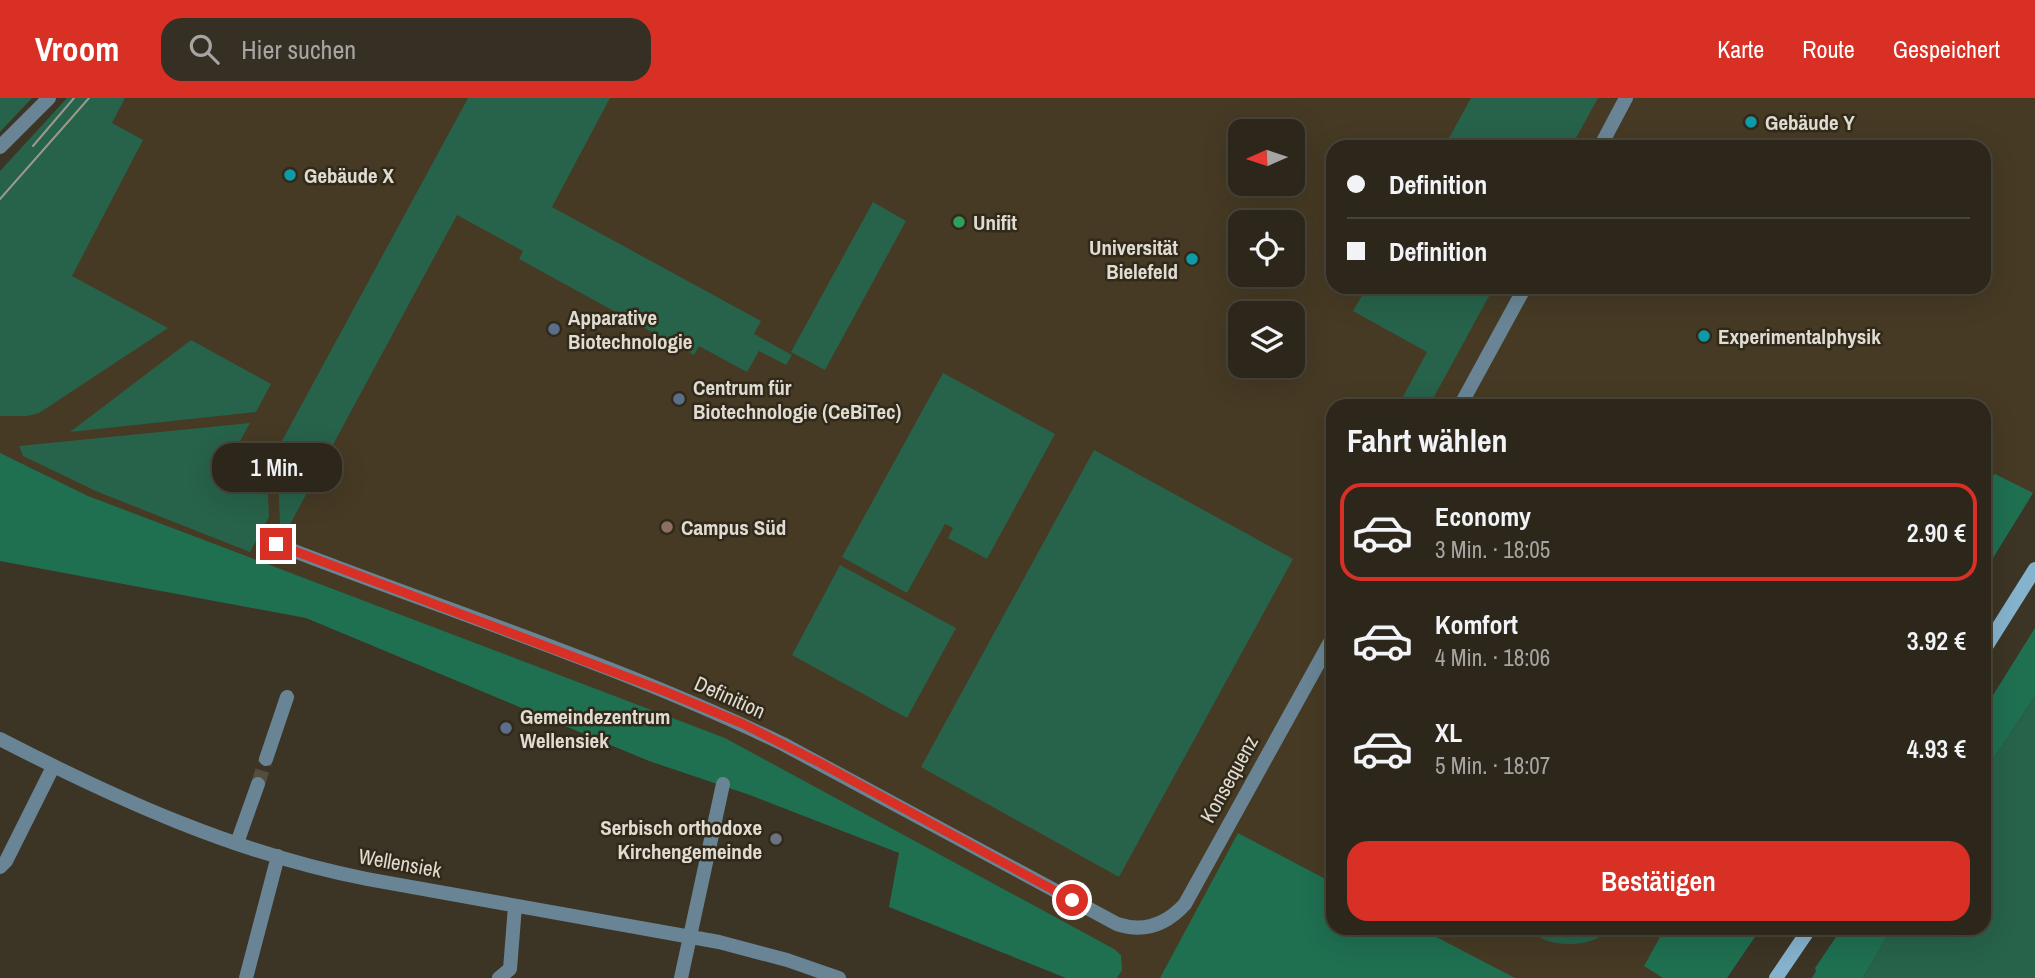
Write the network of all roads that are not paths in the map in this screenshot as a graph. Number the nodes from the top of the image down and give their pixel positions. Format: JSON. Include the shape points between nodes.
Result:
{"nodes":[{"id":1,"x":49,"y":98,"type":"edge"},
{"id":2,"x":1626,"y":98,"type":"edge"},
{"id":3,"x":1604,"y":140,"type":"edge"},
{"id":4,"x":0,"y":147,"type":"edge"},
{"id":5,"x":1521,"y":294,"type":"edge"},
{"id":6,"x":1464,"y":399,"type":"edge"},
{"id":7,"x":276,"y":544,"type":"dead end"},
{"id":8,"x":2035,"y":569,"type":"edge"},
{"id":9,"x":1991,"y":639,"type":"edge"},
{"id":10,"x":1326,"y":649,"type":"edge"},
{"id":11,"x":287,"y":698,"type":"dead end"},
{"id":12,"x":0,"y":739,"type":"edge"},
{"id":13,"x":266,"y":760,"type":"tunnel mouth"},
{"id":14,"x":53,"y":766,"type":"junction"},
{"id":15,"x":258,"y":784,"type":"tunnel mouth"},
{"id":16,"x":723,"y":784,"type":"dead end"},
{"id":17,"x":237,"y":843,"type":"junction"},
{"id":18,"x":278,"y":856,"type":"junction"},
{"id":19,"x":0,"y":867,"type":"edge"},
{"id":20,"x":515,"y":906,"type":"junction"},
{"id":21,"x":1147,"y":928,"type":"joint"},
{"id":22,"x":1805,"y":935,"type":"edge"},
{"id":23,"x":691,"y":937,"type":"junction"},
{"id":24,"x":246,"y":978,"type":"edge"},
{"id":25,"x":499,"y":978,"type":"edge"},
{"id":26,"x":681,"y":978,"type":"edge"},
{"id":27,"x":839,"y":978,"type":"edge"},
{"id":28,"x":1776,"y":978,"type":"edge"}],
"edges":[{"from":1,"to":4,"type":"street"},
{"from":2,"to":3,"type":"street"},
{"from":5,"to":6,"type":"street"},
{"from":7,"to":21,"type":"street","name":"Definition","via":[[743,724],[1117,925]]},
{"from":8,"to":9,"type":"main road"},
{"from":10,"to":21,"type":"street","name":"Konsequenz","via":[[1185,904],[1161,924]]},
{"from":11,"to":13,"type":"street"},
{"from":12,"to":14,"type":"street","name":"Wellensiek"},
{"from":14,"to":17,"type":"street","name":"Wellensiek","via":[[165,817]]},
{"from":14,"to":19,"type":"street"},
{"from":15,"to":17,"type":"street"},
{"from":16,"to":23,"type":"street"},
{"from":17,"to":18,"type":"street","name":"Wellensiek"},
{"from":18,"to":20,"type":"street","name":"Wellensiek","via":[[341,874]]},
{"from":18,"to":24,"type":"street"},
{"from":20,"to":23,"type":"street","name":"Wellensiek"},
{"from":20,"to":25,"type":"street","via":[[510,969]]},
{"from":22,"to":28,"type":"main road"},
{"from":23,"to":26,"type":"street"},
{"from":23,"to":27,"type":"street","name":"Wellensiek"}]}
